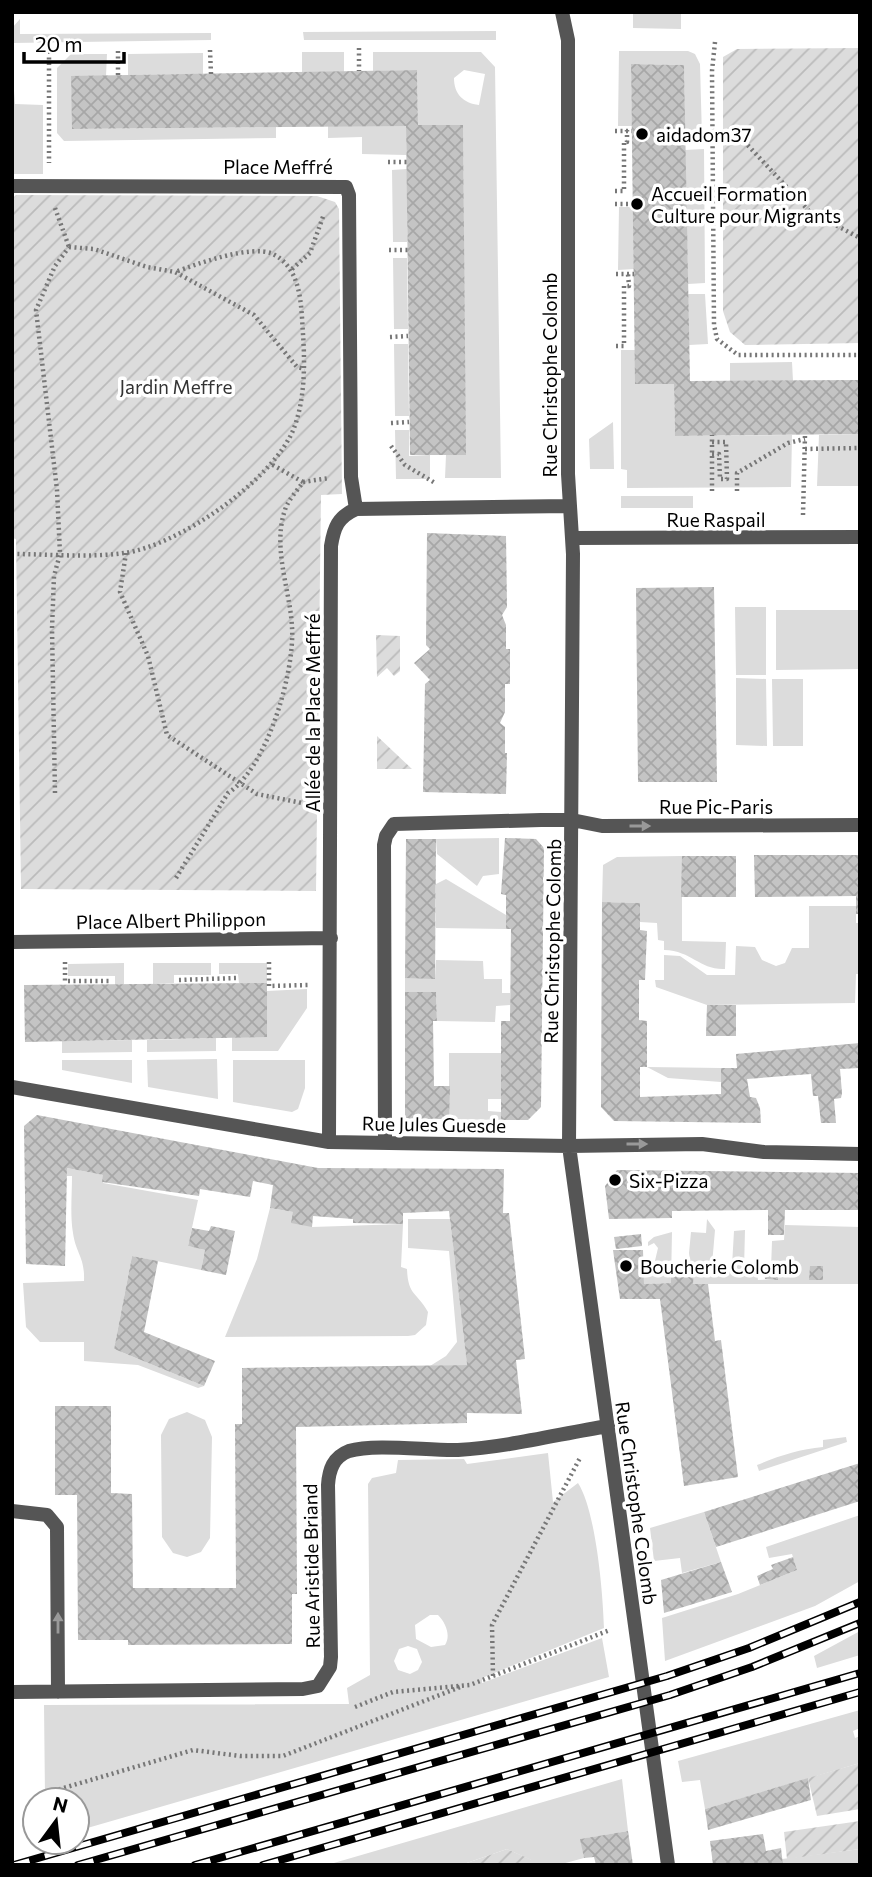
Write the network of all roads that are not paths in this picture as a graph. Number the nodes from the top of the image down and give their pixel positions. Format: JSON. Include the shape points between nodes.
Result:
{"nodes":[{"id":1,"x":562,"y":12,"type":"edge"},
{"id":2,"x":12,"y":186,"type":"edge"},
{"id":3,"x":570,"y":506,"type":"junction"},
{"id":4,"x":356,"y":509,"type":"junction"},
{"id":5,"x":860,"y":537,"type":"edge"},
{"id":6,"x":572,"y":538,"type":"junction"},
{"id":7,"x":572,"y":820,"type":"junction"},
{"id":8,"x":860,"y":825,"type":"edge"},
{"id":9,"x":331,"y":937,"type":"junction"},
{"id":10,"x":12,"y":942,"type":"edge"},
{"id":11,"x":12,"y":1087,"type":"edge"},
{"id":12,"x":329,"y":1142,"type":"junction"},
{"id":13,"x":385,"y":1142,"type":"junction"},
{"id":14,"x":569,"y":1146,"type":"junction"},
{"id":15,"x":860,"y":1154,"type":"edge"},
{"id":16,"x":608,"y":1426,"type":"junction"},
{"id":17,"x":12,"y":1511,"type":"edge"},
{"id":18,"x":12,"y":1692,"type":"edge"},
{"id":19,"x":58,"y":1692,"type":"junction"},
{"id":20,"x":668,"y":1865,"type":"edge"}],
"edges":[{"from":1,"to":3,"type":"street","name":"Rue Christophe Colomb","via":[[568,40]]},
{"from":2,"to":4,"type":"street","name":"Place Meffré","via":[[346,187],[351,477]]},
{"from":3,"to":4,"type":"street"},
{"from":3,"to":6,"type":"street","name":"Rue Christophe Colomb"},
{"from":4,"to":9,"type":"street","name":"Allée de la Place Meffré","via":[[334,527],[331,546]]},
{"from":5,"to":6,"type":"street","name":"Rue Raspail"},
{"from":6,"to":7,"type":"street","name":"Rue Christophe Colomb"},
{"from":7,"to":8,"type":"street","name":"Rue Pic-Paris","one_way":true,"via":[[603,826]]},
{"from":7,"to":13,"type":"street","via":[[404,821],[389,829],[384,845]]},
{"from":7,"to":14,"type":"street","name":"Rue Christophe Colomb"},
{"from":9,"to":10,"type":"street","name":"Place Albert Philippon"},
{"from":9,"to":12,"type":"street","name":"Allée de la Place Meffré"},
{"from":11,"to":12,"type":"street","name":"Rue Jules Guesde"},
{"from":12,"to":13,"type":"street","name":"Rue Jules Guesde"},
{"from":13,"to":14,"type":"street","name":"Rue Jules Guesde"},
{"from":14,"to":15,"type":"street","name":"Rue Jules Guesde","one_way":true,"via":[[702,1144],[764,1152]]},
{"from":14,"to":16,"type":"street","name":"Rue Christophe Colomb"},
{"from":16,"to":19,"type":"street","name":"Rue Aristide Briand","via":[[486,1447],[360,1450],[339,1457],[328,1485],[331,1657],[318,1685],[303,1689]]},
{"from":16,"to":20,"type":"street","name":"Rue Christophe Colomb"},
{"from":19,"to":17,"type":"street","one_way":true,"via":[[57,1527],[47,1515]]},
{"from":18,"to":19,"type":"street","name":"Rue Aristide Briand"}]}
